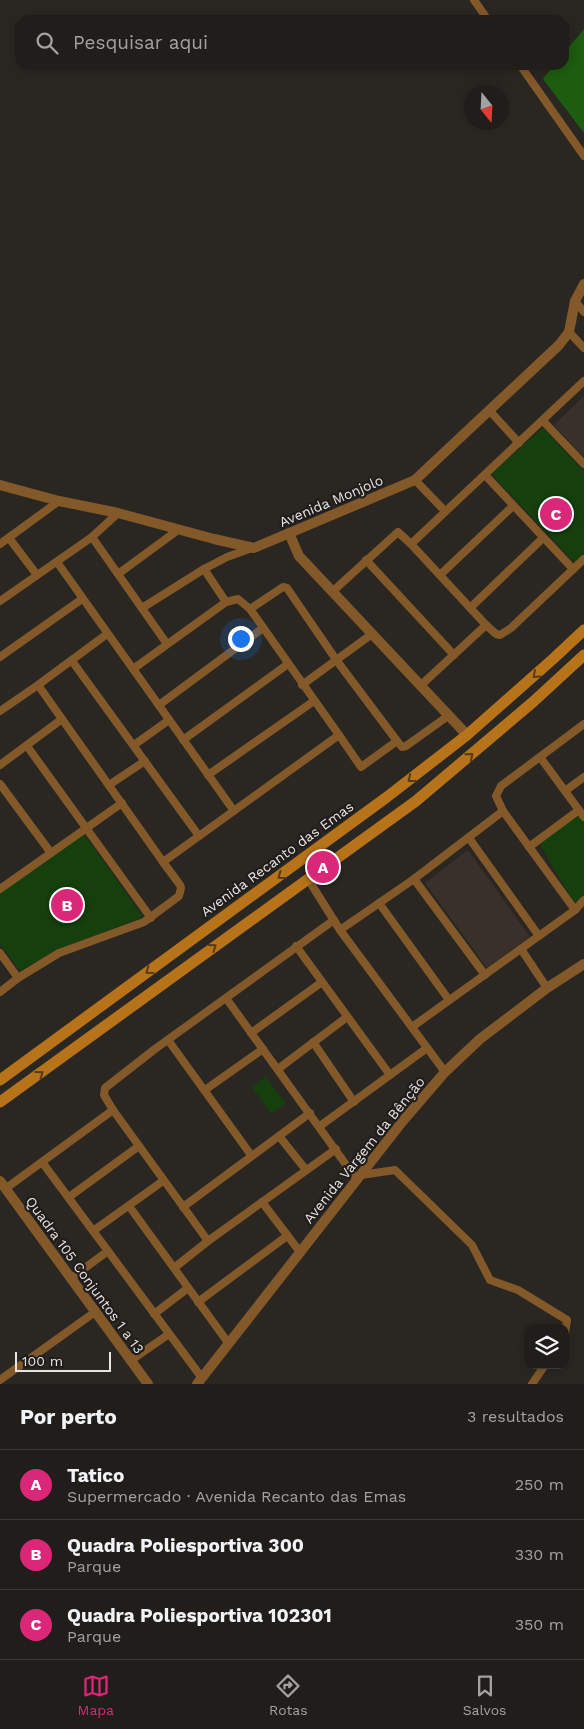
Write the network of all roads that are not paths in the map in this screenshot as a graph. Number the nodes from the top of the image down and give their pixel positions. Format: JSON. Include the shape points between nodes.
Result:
{"nodes":[{"id":1,"x":474,"y":0,"type":"edge"},
{"id":2,"x":484,"y":15,"type":"edge"},
{"id":3,"x":524,"y":70,"type":"edge"},
{"id":4,"x":584,"y":156,"type":"edge"},
{"id":5,"x":584,"y":284,"type":"edge"},
{"id":6,"x":575,"y":301,"type":"junction"},
{"id":7,"x":584,"y":312,"type":"edge"},
{"id":8,"x":569,"y":332,"type":"junction"},
{"id":9,"x":584,"y":348,"type":"edge"},
{"id":10,"x":584,"y":381,"type":"edge"},
{"id":11,"x":489,"y":410,"type":"junction"},
{"id":12,"x":543,"y":421,"type":"junction"},
{"id":13,"x":519,"y":443,"type":"junction"},
{"id":14,"x":584,"y":464,"type":"edge"},
{"id":15,"x":485,"y":475,"type":"junction"},
{"id":16,"x":415,"y":480,"type":"junction"},
{"id":17,"x":2,"y":487,"type":"edge"},
{"id":18,"x":59,"y":500,"type":"junction"},
{"id":19,"x":514,"y":506,"type":"junction"},
{"id":20,"x":445,"y":511,"type":"junction"},
{"id":21,"x":118,"y":513,"type":"junction"},
{"id":22,"x":178,"y":530,"type":"junction"},
{"id":23,"x":289,"y":533,"type":"junction"},
{"id":24,"x":92,"y":537,"type":"junction"},
{"id":25,"x":9,"y":538,"type":"junction"},
{"id":26,"x":544,"y":538,"type":"junction"},
{"id":27,"x":228,"y":543,"type":"junction"},
{"id":28,"x":0,"y":544,"type":"edge"},
{"id":29,"x":411,"y":544,"type":"junction"},
{"id":30,"x":254,"y":548,"type":"junction"},
{"id":31,"x":227,"y":557,"type":"junction"},
{"id":32,"x":584,"y":559,"type":"edge"},
{"id":33,"x":366,"y":560,"type":"junction"},
{"id":34,"x":56,"y":562,"type":"junction"},
{"id":35,"x":204,"y":569,"type":"junction"},
{"id":36,"x":573,"y":570,"type":"junction"},
{"id":37,"x":118,"y":574,"type":"junction"},
{"id":38,"x":37,"y":575,"type":"junction"},
{"id":39,"x":440,"y":575,"type":"junction"},
{"id":40,"x":332,"y":592,"type":"junction"},
{"id":41,"x":82,"y":599,"type":"junction"},
{"id":42,"x":0,"y":601,"type":"edge"},
{"id":43,"x":226,"y":602,"type":"junction"},
{"id":44,"x":142,"y":608,"type":"junction"},
{"id":45,"x":470,"y":608,"type":"junction"},
{"id":46,"x":250,"y":609,"type":"junction"},
{"id":47,"x":486,"y":625,"type":"junction"},
{"id":48,"x":263,"y":628,"type":"junction"},
{"id":49,"x":584,"y":630,"type":"edge"},
{"id":50,"x":107,"y":634,"type":"junction"},
{"id":51,"x":372,"y":634,"type":"junction"},
{"id":52,"x":167,"y":644,"type":"junction"},
{"id":53,"x":558,"y":654,"type":"junction"},
{"id":54,"x":454,"y":655,"type":"junction"},
{"id":55,"x":584,"y":655,"type":"edge"},
{"id":56,"x":0,"y":657,"type":"edge"},
{"id":57,"x":337,"y":660,"type":"junction"},
{"id":58,"x":72,"y":661,"type":"junction"},
{"id":59,"x":288,"y":664,"type":"junction"},
{"id":60,"x":133,"y":669,"type":"junction"},
{"id":61,"x":567,"y":670,"type":"junction"},
{"id":62,"x":38,"y":685,"type":"junction"},
{"id":63,"x":302,"y":685,"type":"junction"},
{"id":64,"x":420,"y":686,"type":"junction"},
{"id":65,"x":314,"y":700,"type":"junction"},
{"id":66,"x":159,"y":706,"type":"junction"},
{"id":67,"x":1,"y":709,"type":"edge"},
{"id":68,"x":448,"y":716,"type":"junction"},
{"id":69,"x":62,"y":720,"type":"junction"},
{"id":70,"x":169,"y":720,"type":"junction"},
{"id":71,"x":584,"y":724,"type":"edge"},
{"id":72,"x":339,"y":735,"type":"junction"},
{"id":73,"x":467,"y":735,"type":"junction"},
{"id":74,"x":184,"y":740,"type":"junction"},
{"id":75,"x":397,"y":741,"type":"junction"},
{"id":76,"x":134,"y":745,"type":"junction"},
{"id":77,"x":27,"y":746,"type":"junction"},
{"id":78,"x":540,"y":757,"type":"junction"},
{"id":79,"x":145,"y":761,"type":"junction"},
{"id":80,"x":0,"y":765,"type":"edge"},
{"id":81,"x":208,"y":776,"type":"junction"},
{"id":82,"x":584,"y":777,"type":"edge"},
{"id":83,"x":0,"y":784,"type":"edge"},
{"id":84,"x":109,"y":785,"type":"junction"},
{"id":85,"x":565,"y":791,"type":"junction"},
{"id":86,"x":384,"y":800,"type":"junction"},
{"id":87,"x":122,"y":803,"type":"junction"},
{"id":88,"x":234,"y":811,"type":"junction"},
{"id":89,"x":503,"y":811,"type":"junction"},
{"id":90,"x":581,"y":814,"type":"edge"},
{"id":91,"x":359,"y":818,"type":"junction"},
{"id":92,"x":392,"y":818,"type":"junction"},
{"id":93,"x":85,"y":828,"type":"junction"},
{"id":94,"x":371,"y":832,"type":"junction"},
{"id":95,"x":199,"y":836,"type":"junction"},
{"id":96,"x":469,"y":838,"type":"junction"},
{"id":97,"x":529,"y":847,"type":"junction"},
{"id":98,"x":51,"y":853,"type":"junction"},
{"id":99,"x":163,"y":862,"type":"junction"},
{"id":100,"x":308,"y":879,"type":"junction"},
{"id":101,"x":414,"y":879,"type":"junction"},
{"id":102,"x":0,"y":889,"type":"edge"},
{"id":103,"x":584,"y":900,"type":"edge"},
{"id":104,"x":379,"y":902,"type":"junction"},
{"id":105,"x":575,"y":910,"type":"junction"},
{"id":106,"x":150,"y":918,"type":"junction"},
{"id":107,"x":334,"y":920,"type":"junction"},
{"id":108,"x":340,"y":930,"type":"junction"},
{"id":109,"x":539,"y":936,"type":"junction"},
{"id":110,"x":296,"y":946,"type":"junction"},
{"id":111,"x":521,"y":949,"type":"junction"},
{"id":112,"x":0,"y":953,"type":"edge"},
{"id":113,"x":584,"y":964,"type":"edge"},
{"id":114,"x":485,"y":975,"type":"junction"},
{"id":115,"x":18,"y":978,"type":"junction"},
{"id":116,"x":322,"y":982,"type":"junction"},
{"id":117,"x":547,"y":988,"type":"junction"},
{"id":118,"x":0,"y":992,"type":"edge"},
{"id":119,"x":226,"y":998,"type":"junction"},
{"id":120,"x":449,"y":1000,"type":"junction"},
{"id":121,"x":347,"y":1017,"type":"junction"},
{"id":122,"x":412,"y":1027,"type":"junction"},
{"id":123,"x":251,"y":1033,"type":"junction"},
{"id":124,"x":168,"y":1040,"type":"junction"},
{"id":125,"x":313,"y":1042,"type":"junction"},
{"id":126,"x":427,"y":1048,"type":"junction"},
{"id":127,"x":263,"y":1049,"type":"junction"},
{"id":128,"x":278,"y":1069,"type":"junction"},
{"id":129,"x":445,"y":1072,"type":"junction"},
{"id":130,"x":390,"y":1075,"type":"junction"},
{"id":131,"x":4,"y":1077,"type":"edge"},
{"id":132,"x":0,"y":1087,"type":"edge"},
{"id":133,"x":18,"y":1090,"type":"junction"},
{"id":134,"x":205,"y":1090,"type":"junction"},
{"id":135,"x":0,"y":1102,"type":"edge"},
{"id":136,"x":354,"y":1102,"type":"junction"},
{"id":137,"x":113,"y":1110,"type":"junction"},
{"id":138,"x":310,"y":1113,"type":"junction"},
{"id":139,"x":320,"y":1126,"type":"junction"},
{"id":140,"x":279,"y":1136,"type":"junction"},
{"id":141,"x":139,"y":1146,"type":"junction"},
{"id":142,"x":336,"y":1149,"type":"junction"},
{"id":143,"x":252,"y":1155,"type":"junction"},
{"id":144,"x":42,"y":1162,"type":"junction"},
{"id":145,"x":306,"y":1170,"type":"junction"},
{"id":146,"x":359,"y":1177,"type":"junction"},
{"id":147,"x":164,"y":1181,"type":"junction"},
{"id":148,"x":3,"y":1185,"type":"edge"},
{"id":149,"x":69,"y":1197,"type":"junction"},
{"id":150,"x":262,"y":1202,"type":"junction"},
{"id":151,"x":129,"y":1206,"type":"junction"},
{"id":152,"x":183,"y":1207,"type":"junction"},
{"id":153,"x":93,"y":1231,"type":"junction"},
{"id":154,"x":287,"y":1236,"type":"junction"},
{"id":155,"x":208,"y":1241,"type":"junction"},
{"id":156,"x":108,"y":1251,"type":"junction"},
{"id":157,"x":300,"y":1252,"type":"junction"},
{"id":158,"x":174,"y":1268,"type":"junction"},
{"id":159,"x":70,"y":1279,"type":"junction"},
{"id":160,"x":188,"y":1288,"type":"junction"},
{"id":161,"x":198,"y":1302,"type":"junction"},
{"id":162,"x":95,"y":1312,"type":"junction"},
{"id":163,"x":154,"y":1314,"type":"junction"},
{"id":164,"x":566,"y":1324,"type":"edge"},
{"id":165,"x":169,"y":1334,"type":"junction"},
{"id":166,"x":228,"y":1344,"type":"junction"},
{"id":167,"x":130,"y":1361,"type":"junction"},
{"id":168,"x":542,"y":1369,"type":"edge"},
{"id":169,"x":0,"y":1380,"type":"edge"},
{"id":170,"x":199,"y":1381,"type":"edge"},
{"id":171,"x":148,"y":1384,"type":"edge"},
{"id":172,"x":532,"y":1384,"type":"edge"}],
"edges":[{"from":1,"to":2,"type":"street"},
{"from":3,"to":4,"type":"street"},
{"from":5,"to":6,"type":"street","name":"Avenida Monjolo"},
{"from":6,"to":7,"type":"street"},
{"from":6,"to":8,"type":"street","name":"Avenida Monjolo"},
{"from":8,"to":9,"type":"street"},
{"from":8,"to":11,"type":"street","name":"Avenida Monjolo"},
{"from":10,"to":12,"type":"street"},
{"from":11,"to":13,"type":"street"},
{"from":11,"to":16,"type":"street","name":"Avenida Monjolo"},
{"from":12,"to":13,"type":"street"},
{"from":12,"to":14,"type":"street"},
{"from":13,"to":15,"type":"street"},
{"from":15,"to":19,"type":"street"},
{"from":15,"to":20,"type":"street"},
{"from":16,"to":20,"type":"street"},
{"from":16,"to":23,"type":"street","name":"Avenida Monjolo"},
{"from":17,"to":18,"type":"street"},
{"from":18,"to":21,"type":"street"},
{"from":18,"to":25,"type":"street"},
{"from":19,"to":26,"type":"street"},
{"from":19,"to":39,"type":"street"},
{"from":20,"to":29,"type":"street"},
{"from":21,"to":22,"type":"street"},
{"from":21,"to":24,"type":"street"},
{"from":22,"to":27,"type":"street"},
{"from":22,"to":37,"type":"street"},
{"from":23,"to":30,"type":"street","name":"Avenida Monjolo"},
{"from":23,"to":40,"type":"street","via":[[299,556]]},
{"from":24,"to":34,"type":"street"},
{"from":24,"to":37,"type":"street"},
{"from":25,"to":28,"type":"street"},
{"from":25,"to":38,"type":"street"},
{"from":26,"to":36,"type":"street"},
{"from":26,"to":45,"type":"street"},
{"from":27,"to":30,"type":"street"},
{"from":27,"to":31,"type":"street"},
{"from":29,"to":33,"type":"street","via":[[398,532]]},
{"from":29,"to":39,"type":"street"},
{"from":30,"to":31,"type":"street"},
{"from":31,"to":35,"type":"street"},
{"from":32,"to":36,"type":"street"},
{"from":33,"to":40,"type":"street"},
{"from":33,"to":54,"type":"street"},
{"from":34,"to":38,"type":"street"},
{"from":34,"to":41,"type":"street"},
{"from":35,"to":43,"type":"street"},
{"from":35,"to":44,"type":"street"},
{"from":36,"to":47,"type":"street","via":[[502,634],[496,634]]},
{"from":37,"to":44,"type":"street"},
{"from":38,"to":42,"type":"street"},
{"from":39,"to":45,"type":"street"},
{"from":40,"to":51,"type":"street"},
{"from":41,"to":50,"type":"street"},
{"from":41,"to":56,"type":"street"},
{"from":43,"to":46,"type":"street","via":[[238,599]]},
{"from":43,"to":52,"type":"street"},
{"from":44,"to":52,"type":"street"},
{"from":45,"to":47,"type":"street"},
{"from":46,"to":48,"type":"street"},
{"from":46,"to":57,"type":"street","via":[[286,587]]},
{"from":47,"to":54,"type":"street"},
{"from":48,"to":59,"type":"street"},
{"from":48,"to":66,"type":"street"},
{"from":49,"to":53,"type":"main road","name":"Avenida Recanto das Emas"},
{"from":50,"to":58,"type":"street"},
{"from":50,"to":60,"type":"street"},
{"from":51,"to":57,"type":"street"},
{"from":51,"to":64,"type":"street"},
{"from":52,"to":60,"type":"street"},
{"from":53,"to":61,"type":"main road","via":[[566,661]]},
{"from":53,"to":73,"type":"main road","name":"Avenida Recanto das Emas","one_way":true},
{"from":54,"to":64,"type":"street"},
{"from":55,"to":61,"type":"main road"},
{"from":57,"to":63,"type":"street"},
{"from":57,"to":75,"type":"street"},
{"from":58,"to":62,"type":"street"},
{"from":58,"to":76,"type":"street"},
{"from":59,"to":63,"type":"street"},
{"from":59,"to":74,"type":"street"},
{"from":60,"to":66,"type":"street"},
{"from":92,"to":61,"type":"main road","one_way":true,"via":[[511,721]]},
{"from":62,"to":67,"type":"street"},
{"from":62,"to":69,"type":"street"},
{"from":63,"to":65,"type":"street"},
{"from":64,"to":68,"type":"street"},
{"from":65,"to":72,"type":"street"},
{"from":65,"to":81,"type":"street"},
{"from":66,"to":70,"type":"street"},
{"from":68,"to":73,"type":"street"},
{"from":68,"to":75,"type":"street","via":[[406,746]]},
{"from":69,"to":77,"type":"street"},
{"from":69,"to":84,"type":"street"},
{"from":70,"to":74,"type":"street"},
{"from":70,"to":76,"type":"street"},
{"from":71,"to":78,"type":"street"},
{"from":72,"to":75,"type":"street","via":[[361,767]]},
{"from":72,"to":88,"type":"street"},
{"from":73,"to":86,"type":"main road","name":"Avenida Recanto das Emas","one_way":true},
{"from":74,"to":81,"type":"street"},
{"from":76,"to":79,"type":"street"},
{"from":77,"to":80,"type":"street"},
{"from":77,"to":93,"type":"street"},
{"from":78,"to":85,"type":"street"},
{"from":78,"to":89,"type":"street","via":[[500,786],[496,796]]},
{"from":79,"to":84,"type":"street"},
{"from":79,"to":95,"type":"street"},
{"from":81,"to":88,"type":"street"},
{"from":82,"to":85,"type":"street"},
{"from":83,"to":98,"type":"street"},
{"from":84,"to":87,"type":"street"},
{"from":85,"to":90,"type":"street"},
{"from":86,"to":91,"type":"main road","name":"Avenida Recanto das Emas"},
{"from":86,"to":92,"type":"main road","via":[[379,812],[385,819]]},
{"from":87,"to":93,"type":"street"},
{"from":87,"to":99,"type":"street"},
{"from":88,"to":95,"type":"street"},
{"from":89,"to":96,"type":"street"},
{"from":89,"to":97,"type":"street"},
{"from":90,"to":97,"type":"street"},
{"from":91,"to":94,"type":"main road","via":[[370,817],[374,827]]},
{"from":91,"to":131,"type":"main road","name":"Avenida Recanto das Emas","one_way":true},
{"from":92,"to":94,"type":"main road"},
{"from":93,"to":98,"type":"street"},
{"from":93,"to":106,"type":"street"},
{"from":94,"to":100,"type":"main road"},
{"from":95,"to":99,"type":"street"},
{"from":96,"to":101,"type":"street"},
{"from":96,"to":109,"type":"street"},
{"from":97,"to":105,"type":"street"},
{"from":98,"to":102,"type":"street"},
{"from":99,"to":106,"type":"street","via":[[180,886],[181,894]]},
{"from":100,"to":107,"type":"street"},
{"from":133,"to":100,"type":"main road","one_way":true},
{"from":101,"to":104,"type":"street"},
{"from":101,"to":114,"type":"street"},
{"from":103,"to":105,"type":"street"},
{"from":104,"to":108,"type":"street"},
{"from":104,"to":120,"type":"street"},
{"from":105,"to":109,"type":"street"},
{"from":106,"to":115,"type":"street","via":[[59,953]]},
{"from":107,"to":108,"type":"street"},
{"from":107,"to":110,"type":"street"},
{"from":108,"to":122,"type":"street"},
{"from":109,"to":111,"type":"street"},
{"from":110,"to":116,"type":"street"},
{"from":110,"to":119,"type":"street"},
{"from":111,"to":114,"type":"street"},
{"from":111,"to":117,"type":"street"},
{"from":112,"to":115,"type":"street"},
{"from":113,"to":117,"type":"street","name":"Avenida Vargem da Bênção"},
{"from":114,"to":120,"type":"street"},
{"from":115,"to":118,"type":"street"},
{"from":116,"to":121,"type":"street"},
{"from":116,"to":123,"type":"street"},
{"from":117,"to":129,"type":"street","name":"Avenida Vargem da Bênção","via":[[480,1039]]},
{"from":119,"to":123,"type":"street"},
{"from":119,"to":124,"type":"street"},
{"from":120,"to":122,"type":"street"},
{"from":121,"to":125,"type":"street"},
{"from":121,"to":130,"type":"street"},
{"from":122,"to":126,"type":"street"},
{"from":123,"to":127,"type":"street"},
{"from":124,"to":134,"type":"street"},
{"from":124,"to":137,"type":"street","via":[[104,1090]]},
{"from":125,"to":128,"type":"street"},
{"from":125,"to":136,"type":"street"},
{"from":126,"to":129,"type":"street"},
{"from":126,"to":130,"type":"street"},
{"from":127,"to":128,"type":"street"},
{"from":127,"to":134,"type":"street"},
{"from":128,"to":138,"type":"street"},
{"from":129,"to":146,"type":"street","name":"Avenida Vargem da Bênção"},
{"from":130,"to":136,"type":"street"},
{"from":131,"to":133,"type":"main road","via":[[10,1087]]},
{"from":132,"to":135,"type":"main road","via":[[4,1095]]},
{"from":133,"to":135,"type":"main road"},
{"from":134,"to":143,"type":"street"},
{"from":136,"to":139,"type":"street"},
{"from":137,"to":141,"type":"street"},
{"from":137,"to":144,"type":"street"},
{"from":138,"to":139,"type":"street"},
{"from":138,"to":140,"type":"street"},
{"from":139,"to":142,"type":"street"},
{"from":140,"to":143,"type":"street"},
{"from":140,"to":145,"type":"street"},
{"from":141,"to":147,"type":"street"},
{"from":141,"to":149,"type":"street"},
{"from":142,"to":145,"type":"street"},
{"from":142,"to":146,"type":"street"},
{"from":143,"to":152,"type":"street"},
{"from":144,"to":148,"type":"street"},
{"from":144,"to":149,"type":"street"},
{"from":145,"to":150,"type":"street"},
{"from":146,"to":157,"type":"street","name":"Avenida Vargem da Bênção"},
{"from":146,"to":164,"type":"street","via":[[395,1170],[472,1245],[490,1280],[518,1290],[567,1320]]},
{"from":147,"to":151,"type":"street"},
{"from":147,"to":152,"type":"street"},
{"from":148,"to":159,"type":"street","name":"Quadra 105 Conjuntos 1 a 13"},
{"from":149,"to":153,"type":"street"},
{"from":150,"to":154,"type":"street"},
{"from":150,"to":155,"type":"street"},
{"from":151,"to":153,"type":"street"},
{"from":151,"to":158,"type":"street"},
{"from":152,"to":155,"type":"street"},
{"from":153,"to":156,"type":"street"},
{"from":154,"to":157,"type":"street"},
{"from":154,"to":161,"type":"street"},
{"from":155,"to":158,"type":"street"},
{"from":156,"to":159,"type":"street"},
{"from":156,"to":163,"type":"street"},
{"from":157,"to":166,"type":"street","name":"Avenida Vargem da Bênção"},
{"from":158,"to":160,"type":"street"},
{"from":159,"to":162,"type":"street","name":"Quadra 105 Conjuntos 1 a 13"},
{"from":160,"to":161,"type":"street"},
{"from":160,"to":163,"type":"street"},
{"from":161,"to":166,"type":"street"},
{"from":162,"to":167,"type":"street","name":"Quadra 105 Conjuntos 1 a 13"},
{"from":162,"to":169,"type":"street"},
{"from":163,"to":165,"type":"street"},
{"from":165,"to":167,"type":"street"},
{"from":165,"to":170,"type":"street"},
{"from":166,"to":170,"type":"street","name":"Avenida Vargem da Bênção"},
{"from":167,"to":171,"type":"street","name":"Quadra 105 Conjuntos 1 a 13"},
{"from":168,"to":172,"type":"street"}]}
